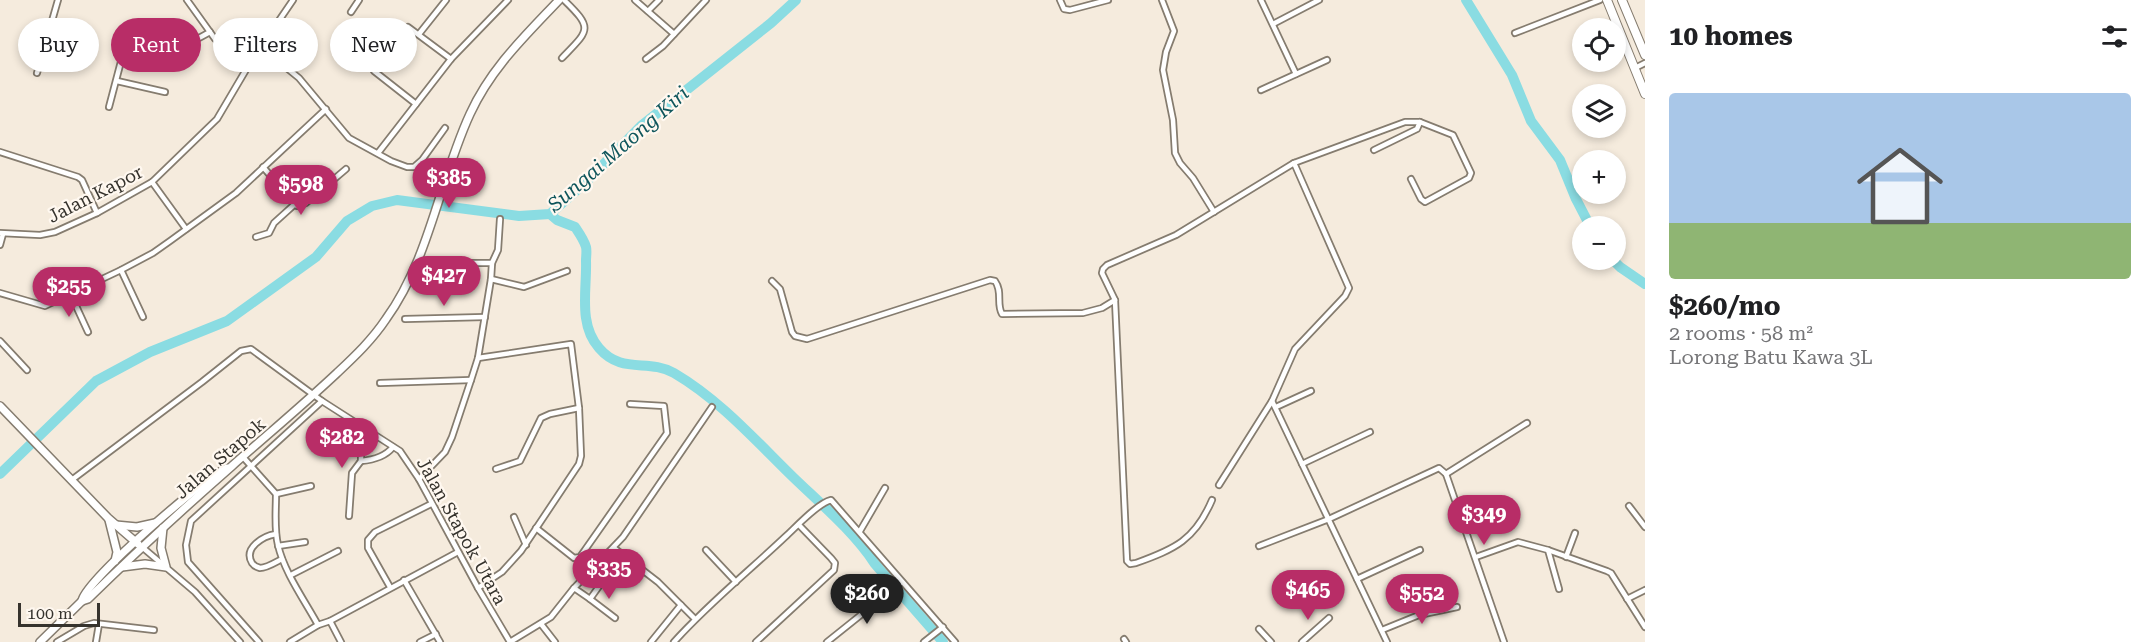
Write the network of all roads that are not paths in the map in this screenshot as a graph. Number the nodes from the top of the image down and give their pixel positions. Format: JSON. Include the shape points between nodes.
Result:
{"nodes":[{"id":1,"x":58,"y":0,"type":"edge"},
{"id":2,"x":187,"y":0,"type":"edge"},
{"id":3,"x":293,"y":0,"type":"edge"},
{"id":4,"x":359,"y":0,"type":"edge"},
{"id":5,"x":446,"y":0,"type":"edge"},
{"id":6,"x":508,"y":0,"type":"edge"},
{"id":7,"x":559,"y":0,"type":"edge"},
{"id":8,"x":564,"y":0,"type":"edge"},
{"id":9,"x":635,"y":0,"type":"edge"},
{"id":10,"x":659,"y":0,"type":"edge"},
{"id":11,"x":706,"y":0,"type":"edge"},
{"id":12,"x":1060,"y":0,"type":"edge"},
{"id":13,"x":1107,"y":0,"type":"edge"},
{"id":14,"x":1162,"y":0,"type":"edge"},
{"id":15,"x":1261,"y":0,"type":"edge"},
{"id":16,"x":1319,"y":0,"type":"edge"},
{"id":17,"x":1600,"y":0,"type":"edge"},
{"id":18,"x":1607,"y":0,"type":"edge"},
{"id":19,"x":1622,"y":0,"type":"edge"},
{"id":20,"x":648,"y":11,"type":"junction"},
{"id":21,"x":351,"y":12,"type":"dead end"},
{"id":22,"x":281,"y":18,"type":"edge"},
{"id":23,"x":1273,"y":24,"type":"junction"},
{"id":24,"x":210,"y":32,"type":"junction"},
{"id":25,"x":1515,"y":33,"type":"dead end"},
{"id":26,"x":419,"y":34,"type":"joint"},
{"id":27,"x":674,"y":34,"type":"junction"},
{"id":28,"x":213,"y":36,"type":"edge"},
{"id":29,"x":1644,"y":51,"type":"edge"},
{"id":30,"x":562,"y":58,"type":"dead end"},
{"id":31,"x":451,"y":59,"type":"junction"},
{"id":32,"x":646,"y":59,"type":"dead end"},
{"id":33,"x":1327,"y":60,"type":"dead end"},
{"id":34,"x":1645,"y":63,"type":"edge"},
{"id":35,"x":1635,"y":68,"type":"junction"},
{"id":36,"x":245,"y":72,"type":"edge"},
{"id":37,"x":291,"y":72,"type":"edge"},
{"id":38,"x":375,"y":72,"type":"edge"},
{"id":39,"x":37,"y":73,"type":"dead end"},
{"id":40,"x":1296,"y":74,"type":"junction"},
{"id":41,"x":117,"y":81,"type":"junction"},
{"id":42,"x":1261,"y":90,"type":"dead end"},
{"id":43,"x":165,"y":92,"type":"dead end"},
{"id":44,"x":1645,"y":94,"type":"edge"},
{"id":45,"x":416,"y":104,"type":"junction"},
{"id":46,"x":109,"y":107,"type":"dead end"},
{"id":47,"x":326,"y":109,"type":"junction"},
{"id":48,"x":1420,"y":122,"type":"junction"},
{"id":49,"x":445,"y":128,"type":"dead end"},
{"id":50,"x":1374,"y":150,"type":"dead end"},
{"id":51,"x":0,"y":152,"type":"edge"},
{"id":52,"x":378,"y":153,"type":"junction"},
{"id":53,"x":1294,"y":163,"type":"junction"},
{"id":54,"x":263,"y":167,"type":"junction"},
{"id":55,"x":346,"y":170,"type":"dead end"},
{"id":56,"x":1411,"y":179,"type":"dead end"},
{"id":57,"x":152,"y":182,"type":"junction"},
{"id":58,"x":294,"y":204,"type":"junction"},
{"id":59,"x":1214,"y":212,"type":"junction"},
{"id":60,"x":97,"y":213,"type":"junction"},
{"id":61,"x":500,"y":219,"type":"dead end"},
{"id":62,"x":186,"y":229,"type":"junction"},
{"id":63,"x":1,"y":234,"type":"edge"},
{"id":64,"x":256,"y":237,"type":"dead end"},
{"id":65,"x":0,"y":245,"type":"edge"},
{"id":66,"x":436,"y":263,"type":"dead end"},
{"id":67,"x":492,"y":264,"type":"junction"},
{"id":68,"x":121,"y":270,"type":"junction"},
{"id":69,"x":567,"y":271,"type":"dead end"},
{"id":70,"x":491,"y":279,"type":"junction"},
{"id":71,"x":772,"y":280,"type":"dead end"},
{"id":72,"x":0,"y":293,"type":"edge"},
{"id":73,"x":70,"y":295,"type":"junction"},
{"id":74,"x":1115,"y":300,"type":"junction"},
{"id":75,"x":143,"y":317,"type":"dead end"},
{"id":76,"x":485,"y":317,"type":"junction"},
{"id":77,"x":405,"y":319,"type":"dead end"},
{"id":78,"x":88,"y":332,"type":"dead end"},
{"id":79,"x":0,"y":341,"type":"edge"},
{"id":80,"x":478,"y":358,"type":"junction"},
{"id":81,"x":27,"y":370,"type":"dead end"},
{"id":82,"x":471,"y":380,"type":"junction"},
{"id":83,"x":380,"y":383,"type":"dead end"},
{"id":84,"x":1311,"y":391,"type":"dead end"},
{"id":85,"x":314,"y":395,"type":"junction"},
{"id":86,"x":322,"y":401,"type":"junction"},
{"id":87,"x":1272,"y":401,"type":"junction"},
{"id":88,"x":630,"y":404,"type":"dead end"},
{"id":89,"x":0,"y":406,"type":"edge"},
{"id":90,"x":712,"y":407,"type":"dead end"},
{"id":91,"x":1275,"y":407,"type":"junction"},
{"id":92,"x":579,"y":408,"type":"junction"},
{"id":93,"x":1527,"y":423,"type":"dead end"},
{"id":94,"x":1370,"y":432,"type":"dead end"},
{"id":95,"x":371,"y":433,"type":"junction"},
{"id":96,"x":393,"y":447,"type":"junction"},
{"id":97,"x":243,"y":458,"type":"junction"},
{"id":98,"x":361,"y":461,"type":"junction"},
{"id":99,"x":1302,"y":464,"type":"junction"},
{"id":100,"x":251,"y":466,"type":"junction"},
{"id":101,"x":230,"y":467,"type":"junction"},
{"id":102,"x":495,"y":469,"type":"dead end"},
{"id":103,"x":1446,"y":474,"type":"junction"},
{"id":104,"x":73,"y":479,"type":"junction"},
{"id":105,"x":418,"y":479,"type":"junction"},
{"id":106,"x":1219,"y":485,"type":"dead end"},
{"id":107,"x":311,"y":486,"type":"dead end"},
{"id":108,"x":885,"y":488,"type":"dead end"},
{"id":109,"x":276,"y":494,"type":"junction"},
{"id":110,"x":1212,"y":500,"type":"dead end"},
{"id":111,"x":431,"y":504,"type":"junction"},
{"id":112,"x":1629,"y":506,"type":"dead end"},
{"id":113,"x":349,"y":516,"type":"dead end"},
{"id":114,"x":514,"y":517,"type":"dead end"},
{"id":115,"x":108,"y":518,"type":"junction"},
{"id":116,"x":164,"y":518,"type":"junction"},
{"id":117,"x":1329,"y":519,"type":"junction"},
{"id":118,"x":116,"y":525,"type":"junction"},
{"id":119,"x":798,"y":525,"type":"junction"},
{"id":120,"x":1645,"y":527,"type":"edge"},
{"id":121,"x":163,"y":528,"type":"junction"},
{"id":122,"x":536,"y":528,"type":"junction"},
{"id":123,"x":860,"y":531,"type":"junction"},
{"id":124,"x":1575,"y":533,"type":"dead end"},
{"id":125,"x":276,"y":534,"type":"junction"},
{"id":126,"x":135,"y":542,"type":"junction"},
{"id":127,"x":305,"y":542,"type":"dead end"},
{"id":128,"x":526,"y":545,"type":"junction"},
{"id":129,"x":278,"y":546,"type":"junction"},
{"id":130,"x":1259,"y":546,"type":"dead end"},
{"id":131,"x":142,"y":547,"type":"junction"},
{"id":132,"x":614,"y":548,"type":"junction"},
{"id":133,"x":706,"y":550,"type":"dead end"},
{"id":134,"x":1420,"y":550,"type":"dead end"},
{"id":135,"x":1548,"y":550,"type":"junction"},
{"id":136,"x":338,"y":551,"type":"dead end"},
{"id":137,"x":458,"y":552,"type":"junction"},
{"id":138,"x":622,"y":555,"type":"junction"},
{"id":139,"x":1476,"y":557,"type":"junction"},
{"id":140,"x":1566,"y":557,"type":"junction"},
{"id":141,"x":282,"y":559,"type":"junction"},
{"id":142,"x":118,"y":565,"type":"junction"},
{"id":143,"x":166,"y":567,"type":"junction"},
{"id":144,"x":291,"y":575,"type":"junction"},
{"id":145,"x":1357,"y":579,"type":"junction"},
{"id":146,"x":404,"y":580,"type":"junction"},
{"id":147,"x":736,"y":582,"type":"junction"},
{"id":148,"x":900,"y":584,"type":"junction"},
{"id":149,"x":390,"y":587,"type":"junction"},
{"id":150,"x":478,"y":588,"type":"junction"},
{"id":151,"x":574,"y":588,"type":"junction"},
{"id":152,"x":1559,"y":589,"type":"dead end"},
{"id":153,"x":1645,"y":590,"type":"edge"},
{"id":154,"x":590,"y":599,"type":"junction"},
{"id":155,"x":1627,"y":600,"type":"junction"},
{"id":156,"x":681,"y":605,"type":"junction"},
{"id":157,"x":1457,"y":607,"type":"dead end"},
{"id":158,"x":615,"y":618,"type":"dead end"},
{"id":159,"x":1329,"y":618,"type":"dead end"},
{"id":160,"x":695,"y":619,"type":"junction"},
{"id":161,"x":330,"y":621,"type":"junction"},
{"id":162,"x":99,"y":624,"type":"junction"},
{"id":163,"x":541,"y":624,"type":"junction"},
{"id":164,"x":318,"y":625,"type":"junction"},
{"id":165,"x":1645,"y":627,"type":"edge"},
{"id":166,"x":940,"y":629,"type":"junction"},
{"id":167,"x":1258,"y":629,"type":"dead end"},
{"id":168,"x":154,"y":630,"type":"dead end"},
{"id":169,"x":1382,"y":630,"type":"junction"},
{"id":170,"x":436,"y":634,"type":"junction"},
{"id":171,"x":763,"y":636,"type":"junction"},
{"id":172,"x":40,"y":642,"type":"edge"},
{"id":173,"x":57,"y":642,"type":"edge"},
{"id":174,"x":96,"y":642,"type":"edge"},
{"id":175,"x":240,"y":642,"type":"edge"},
{"id":176,"x":259,"y":642,"type":"edge"},
{"id":177,"x":290,"y":642,"type":"edge"},
{"id":178,"x":340,"y":642,"type":"edge"},
{"id":179,"x":420,"y":642,"type":"edge"},
{"id":180,"x":440,"y":642,"type":"edge"},
{"id":181,"x":510,"y":642,"type":"edge"},
{"id":182,"x":555,"y":642,"type":"edge"},
{"id":183,"x":651,"y":642,"type":"edge"},
{"id":184,"x":674,"y":642,"type":"edge"},
{"id":185,"x":756,"y":642,"type":"edge"},
{"id":186,"x":767,"y":642,"type":"edge"},
{"id":187,"x":827,"y":642,"type":"edge"},
{"id":188,"x":924,"y":642,"type":"edge"},
{"id":189,"x":955,"y":642,"type":"edge"},
{"id":190,"x":1271,"y":642,"type":"edge"},
{"id":191,"x":1302,"y":642,"type":"edge"},
{"id":192,"x":1387,"y":642,"type":"edge"},
{"id":193,"x":1504,"y":642,"type":"edge"}],
"edges":[{"from":1,"to":39,"type":"street"},
{"from":2,"to":24,"type":"street"},
{"from":3,"to":22,"type":"street","name":"Jalan Kapor"},
{"from":4,"to":21,"type":"street"},
{"from":5,"to":26,"type":"street"},
{"from":6,"to":31,"type":"street"},
{"from":7,"to":85,"type":"main road","name":"Jalan Stapok","via":[[493,72],[470,113],[429,231],[406,287],[388,318],[364,348]]},
{"from":8,"to":30,"type":"street","via":[[581,16],[585,29]]},
{"from":9,"to":20,"type":"street"},
{"from":10,"to":20,"type":"street"},
{"from":11,"to":27,"type":"street"},
{"from":12,"to":13,"type":"street","via":[[1064,9],[1070,10]]},
{"from":14,"to":59,"type":"street","via":[[1174,31],[1163,70],[1175,153]]},
{"from":15,"to":23,"type":"street"},
{"from":16,"to":23,"type":"street"},
{"from":17,"to":25,"type":"street"},
{"from":18,"to":35,"type":"main road"},
{"from":19,"to":29,"type":"main road"},
{"from":20,"to":27,"type":"street"},
{"from":23,"to":40,"type":"street"},
{"from":24,"to":28,"type":"street"},
{"from":24,"to":41,"type":"street","via":[[199,38],[133,24]]},
{"from":26,"to":31,"type":"street"},
{"from":27,"to":32,"type":"street"},
{"from":31,"to":45,"type":"street"},
{"from":33,"to":40,"type":"street"},
{"from":34,"to":35,"type":"street"},
{"from":35,"to":44,"type":"main road"},
{"from":36,"to":57,"type":"street","name":"Jalan Kapor","via":[[217,119]]},
{"from":37,"to":47,"type":"street"},
{"from":38,"to":45,"type":"street"},
{"from":40,"to":42,"type":"street"},
{"from":41,"to":43,"type":"street"},
{"from":41,"to":46,"type":"street"},
{"from":45,"to":52,"type":"street"},
{"from":47,"to":52,"type":"street","via":[[349,138]]},
{"from":47,"to":54,"type":"street"},
{"from":48,"to":50,"type":"street","via":[[1417,129]]},
{"from":48,"to":53,"type":"street","via":[[1405,122]]},
{"from":48,"to":56,"type":"street","via":[[1453,135],[1471,173],[1425,202]]},
{"from":49,"to":52,"type":"street","via":[[422,160],[411,168]]},
{"from":51,"to":60,"type":"street","via":[[78,177]]},
{"from":53,"to":59,"type":"street"},
{"from":53,"to":87,"type":"street","via":[[1349,288],[1295,349]]},
{"from":54,"to":58,"type":"street"},
{"from":54,"to":62,"type":"street","via":[[236,193]]},
{"from":55,"to":58,"type":"street","via":[[306,203]]},
{"from":57,"to":60,"type":"street","name":"Jalan Kapor"},
{"from":57,"to":62,"type":"street"},
{"from":58,"to":64,"type":"street","via":[[268,233]]},
{"from":59,"to":74,"type":"street","via":[[1176,235],[1107,265],[1102,273]]},
{"from":60,"to":63,"type":"street","name":"Jalan Kapor","via":[[55,232]]},
{"from":61,"to":67,"type":"street","via":[[498,250]]},
{"from":62,"to":68,"type":"street"},
{"from":63,"to":65,"type":"street"},
{"from":66,"to":67,"type":"street"},
{"from":67,"to":70,"type":"street"},
{"from":68,"to":73,"type":"street"},
{"from":68,"to":75,"type":"street"},
{"from":69,"to":70,"type":"street","via":[[524,287]]},
{"from":70,"to":76,"type":"street"},
{"from":71,"to":74,"type":"street","via":[[782,295],[792,332],[802,339],[990,280],[999,288],[1002,314],[1083,313]]},
{"from":72,"to":73,"type":"street","via":[[45,306]]},
{"from":73,"to":78,"type":"street"},
{"from":74,"to":110,"type":"street","via":[[1127,561],[1136,563],[1192,535]]},
{"from":76,"to":77,"type":"street"},
{"from":76,"to":80,"type":"street"},
{"from":79,"to":81,"type":"street"},
{"from":80,"to":82,"type":"street"},
{"from":80,"to":92,"type":"street","via":[[571,344]]},
{"from":82,"to":83,"type":"street"},
{"from":82,"to":105,"type":"street","via":[[445,452]]},
{"from":84,"to":91,"type":"street"},
{"from":85,"to":86,"type":"street","name":"Jalan Stapok Utara"},
{"from":85,"to":97,"type":"main road","name":"Jalan Stapok"},
{"from":85,"to":104,"type":"street","name":"Jalan Stapok Utara","via":[[246,349]]},
{"from":86,"to":95,"type":"street","name":"Jalan Stapok Utara"},
{"from":86,"to":100,"type":"street"},
{"from":87,"to":91,"type":"street"},
{"from":87,"to":106,"type":"street"},
{"from":88,"to":122,"type":"street","via":[[664,406],[667,433],[580,557],[574,558]]},
{"from":89,"to":104,"type":"main road"},
{"from":90,"to":132,"type":"street"},
{"from":91,"to":99,"type":"street"},
{"from":92,"to":102,"type":"street","via":[[541,418],[520,461]]},
{"from":92,"to":122,"type":"street","via":[[579,464]]},
{"from":93,"to":103,"type":"street"},
{"from":94,"to":99,"type":"street"},
{"from":95,"to":96,"type":"street","name":"Jalan Stapok Utara"},
{"from":95,"to":98,"type":"street"},
{"from":96,"to":98,"type":"street","via":[[372,460]]},
{"from":96,"to":105,"type":"street","name":"Jalan Stapok Utara"},
{"from":97,"to":100,"type":"street"},
{"from":97,"to":101,"type":"main road","name":"Jalan Stapok"},
{"from":98,"to":113,"type":"street","via":[[352,473]]},
{"from":99,"to":117,"type":"street"},
{"from":100,"to":109,"type":"street"},
{"from":100,"to":176,"type":"street","via":[[191,521],[186,544],[188,562]]},
{"from":101,"to":116,"type":"main road","via":[[204,482]]},
{"from":101,"to":121,"type":"main road","name":"Jalan Stapok"},
{"from":103,"to":117,"type":"street","via":[[1438,468]]},
{"from":103,"to":139,"type":"street"},
{"from":104,"to":115,"type":"main road"},
{"from":105,"to":111,"type":"street","name":"Jalan Stapok Utara"},
{"from":107,"to":109,"type":"street"},
{"from":108,"to":123,"type":"street"},
{"from":109,"to":125,"type":"street"},
{"from":111,"to":137,"type":"street","name":"Jalan Stapok Utara"},
{"from":111,"to":149,"type":"street","via":[[375,532],[368,540]]},
{"from":112,"to":120,"type":"street"},
{"from":114,"to":128,"type":"street"},
{"from":115,"to":118,"type":"main road"},
{"from":115,"to":142,"type":"main road"},
{"from":116,"to":118,"type":"main road","via":[[145,526]]},
{"from":116,"to":126,"type":"main road"},
{"from":117,"to":130,"type":"street"},
{"from":117,"to":145,"type":"street"},
{"from":118,"to":126,"type":"main road"},
{"from":119,"to":123,"type":"street","via":[[823,503],[833,500]]},
{"from":119,"to":147,"type":"street"},
{"from":119,"to":171,"type":"street","via":[[831,558],[834,570]]},
{"from":121,"to":131,"type":"main road","name":"Jalan Stapok"},
{"from":121,"to":143,"type":"main road","via":[[161,548]]},
{"from":122,"to":128,"type":"street"},
{"from":123,"to":148,"type":"street"},
{"from":124,"to":140,"type":"street"},
{"from":125,"to":129,"type":"street"},
{"from":125,"to":141,"type":"street","via":[[264,537],[249,555],[255,567],[261,568]]},
{"from":126,"to":131,"type":"main road"},
{"from":126,"to":142,"type":"main road"},
{"from":127,"to":129,"type":"street"},
{"from":128,"to":150,"type":"street","via":[[502,572]]},
{"from":129,"to":141,"type":"street"},
{"from":131,"to":142,"type":"main road","name":"Jalan Stapok"},
{"from":131,"to":143,"type":"street"},
{"from":132,"to":138,"type":"street"},
{"from":132,"to":151,"type":"street"},
{"from":133,"to":147,"type":"street"},
{"from":134,"to":145,"type":"street"},
{"from":135,"to":139,"type":"street","via":[[1515,543]]},
{"from":135,"to":140,"type":"street"},
{"from":135,"to":152,"type":"street"},
{"from":136,"to":144,"type":"street"},
{"from":137,"to":146,"type":"street"},
{"from":137,"to":150,"type":"street","name":"Jalan Stapok Utara"},
{"from":138,"to":154,"type":"street"},
{"from":138,"to":156,"type":"street"},
{"from":139,"to":193,"type":"street"},
{"from":140,"to":155,"type":"street","via":[[1611,573]]},
{"from":141,"to":144,"type":"street"},
{"from":142,"to":143,"type":"main road"},
{"from":142,"to":172,"type":"main road"},
{"from":143,"to":175,"type":"street","via":[[195,592]]},
{"from":144,"to":164,"type":"street"},
{"from":145,"to":169,"type":"street"},
{"from":146,"to":149,"type":"street"},
{"from":146,"to":170,"type":"street"},
{"from":147,"to":160,"type":"street"},
{"from":148,"to":166,"type":"street"},
{"from":148,"to":187,"type":"street"},
{"from":149,"to":161,"type":"street"},
{"from":150,"to":181,"type":"street","name":"Jalan Stapok Utara"},
{"from":151,"to":154,"type":"street"},
{"from":151,"to":163,"type":"street","via":[[560,608]]},
{"from":153,"to":155,"type":"street"},
{"from":154,"to":158,"type":"street"},
{"from":155,"to":165,"type":"street"},
{"from":156,"to":160,"type":"street"},
{"from":156,"to":183,"type":"street"},
{"from":157,"to":169,"type":"street","via":[[1419,615]]},
{"from":159,"to":191,"type":"street"},
{"from":160,"to":184,"type":"street"},
{"from":161,"to":164,"type":"street"},
{"from":161,"to":178,"type":"street"},
{"from":162,"to":168,"type":"street"},
{"from":162,"to":173,"type":"street","via":[[89,624]]},
{"from":162,"to":174,"type":"street"},
{"from":163,"to":181,"type":"street"},
{"from":163,"to":182,"type":"street"},
{"from":164,"to":177,"type":"street"},
{"from":166,"to":188,"type":"street"},
{"from":166,"to":189,"type":"street"},
{"from":167,"to":190,"type":"street"},
{"from":169,"to":192,"type":"street"},
{"from":170,"to":179,"type":"street"},
{"from":170,"to":180,"type":"street"},
{"from":171,"to":185,"type":"street"},
{"from":171,"to":186,"type":"street"}]}
